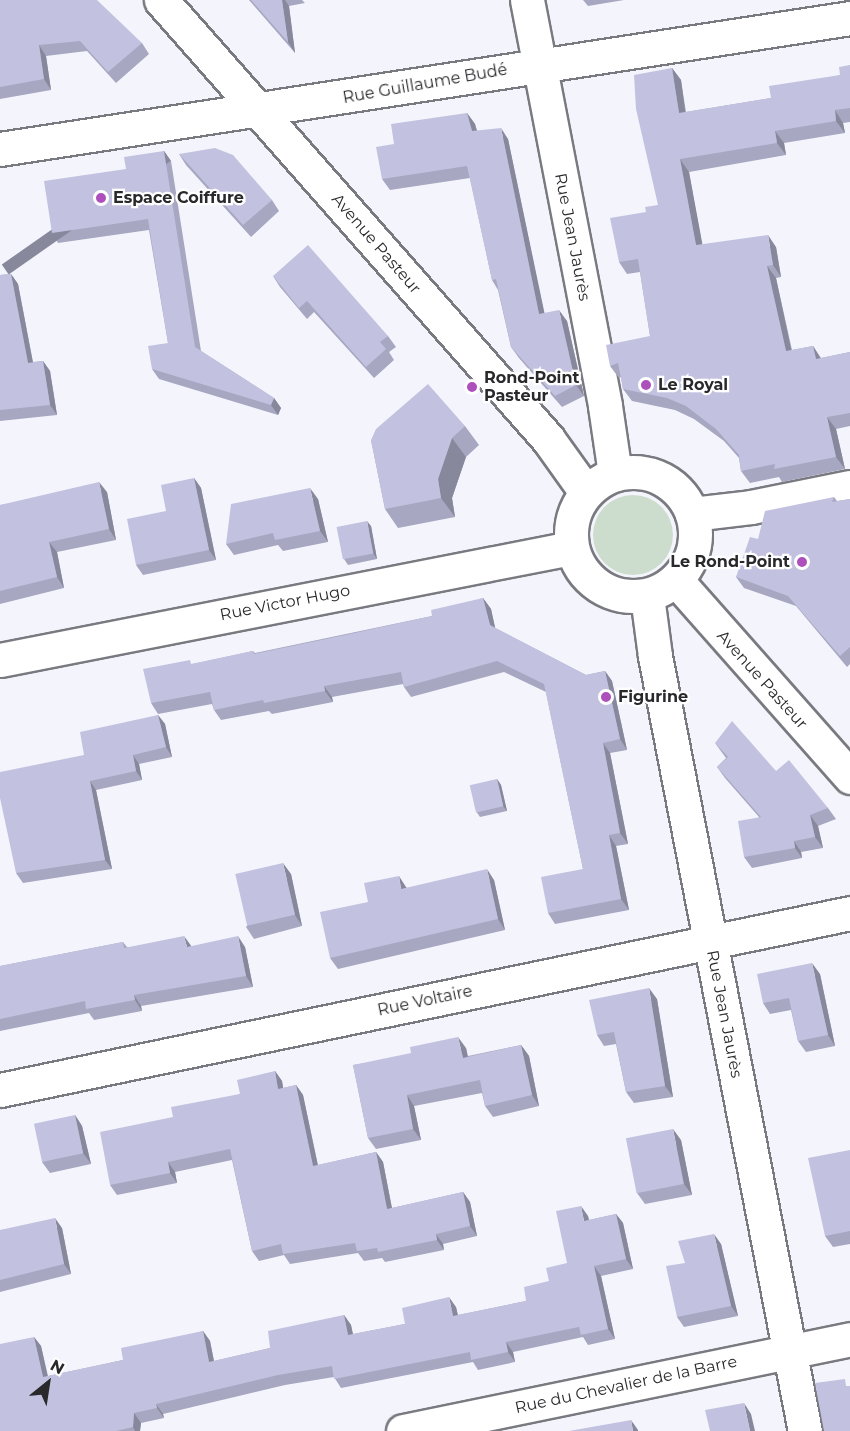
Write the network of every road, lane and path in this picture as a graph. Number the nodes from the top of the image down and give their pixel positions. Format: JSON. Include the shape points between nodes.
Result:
{"nodes":[{"id":1,"x":161,"y":0,"type":"edge"},
{"id":2,"x":527,"y":0,"type":"edge"},
{"id":3,"x":850,"y":18,"type":"edge"},
{"id":4,"x":540,"y":66,"type":"junction"},
{"id":5,"x":260,"y":112,"type":"junction"},
{"id":6,"x":0,"y":149,"type":"edge"},
{"id":7,"x":615,"y":474,"type":"junction"},
{"id":8,"x":850,"y":487,"type":"edge"},
{"id":9,"x":586,"y":492,"type":"junction"},
{"id":10,"x":692,"y":514,"type":"junction"},
{"id":11,"x":571,"y":548,"type":"junction"},
{"id":12,"x":676,"y":580,"type":"junction"},
{"id":13,"x":647,"y":596,"type":"junction"},
{"id":14,"x":0,"y":660,"type":"edge"},
{"id":15,"x":850,"y":777,"type":"edge"},
{"id":16,"x":850,"y":913,"type":"edge"},
{"id":17,"x":710,"y":941,"type":"junction"},
{"id":18,"x":0,"y":1090,"type":"edge"},
{"id":19,"x":850,"y":1339,"type":"edge"},
{"id":20,"x":790,"y":1351,"type":"junction"},
{"id":21,"x":403,"y":1431,"type":"edge"},
{"id":22,"x":806,"y":1431,"type":"edge"}],
"edges":[{"from":1,"to":5,"type":"street","name":"Avenue Pasteur"},
{"from":2,"to":4,"type":"street","name":"Rue Jean Jaurès"},
{"from":3,"to":4,"type":"street","name":"Rue Guillaume Budé"},
{"from":4,"to":5,"type":"street","name":"Rue Guillaume Budé"},
{"from":4,"to":7,"type":"street","name":"Rue Jean Jaurès"},
{"from":5,"to":6,"type":"street","name":"Rue Guillaume Budé"},
{"from":5,"to":9,"type":"street","name":"Avenue Pasteur","via":[[548,439]]},
{"from":7,"to":9,"type":"street"},
{"from":7,"to":10,"type":"street","via":[[633,471],[653,475],[683,497]]},
{"from":8,"to":10,"type":"street","via":[[751,507]]},
{"from":9,"to":11,"type":"street","via":[[570,528]]},
{"from":10,"to":12,"type":"street","via":[[694,549]]},
{"from":11,"to":13,"type":"street","via":[[585,574],[608,592]]},
{"from":11,"to":14,"type":"street","name":"Rue Victor Hugo"},
{"from":12,"to":13,"type":"street"},
{"from":12,"to":15,"type":"street","name":"Avenue Pasteur"},
{"from":13,"to":17,"type":"street","name":"Rue Jean Jaurès"},
{"from":16,"to":17,"type":"street","name":"Rue Voltaire"},
{"from":17,"to":18,"type":"street","name":"Rue Voltaire"},
{"from":17,"to":20,"type":"street","name":"Rue Jean Jaurès"},
{"from":19,"to":20,"type":"street","name":"Rue du Chevalier de la Barre"},
{"from":20,"to":21,"type":"street","name":"Rue du Chevalier de la Barre"},
{"from":20,"to":22,"type":"street","name":"Rue Jean Jaurès"}]}
